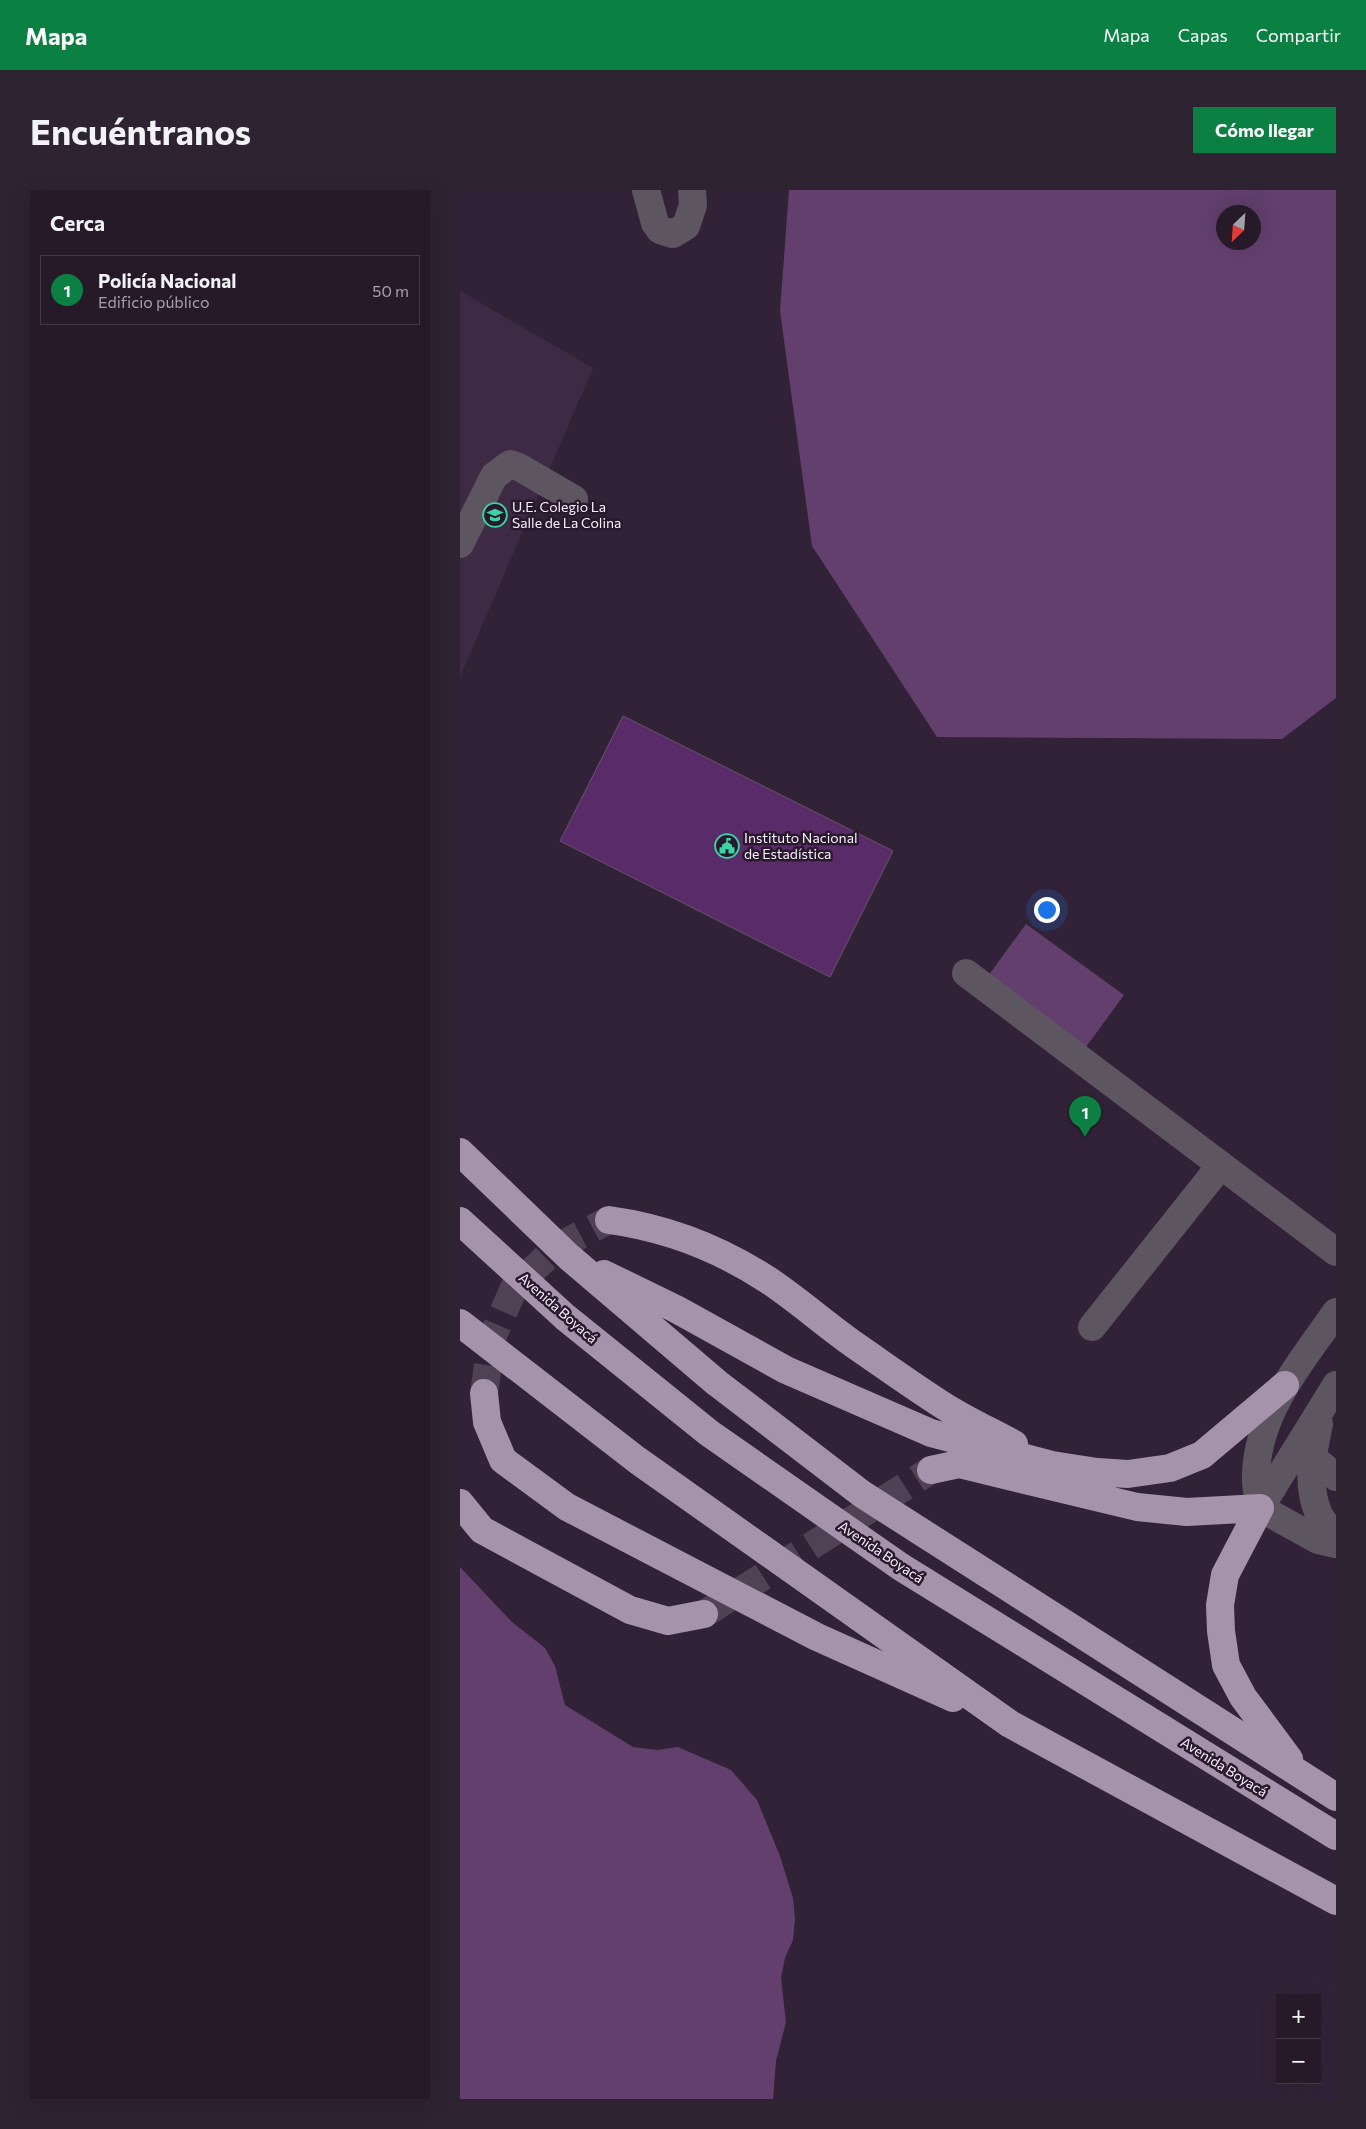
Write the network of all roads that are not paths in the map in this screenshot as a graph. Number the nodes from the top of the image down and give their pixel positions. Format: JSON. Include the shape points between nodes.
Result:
{"nodes":[{"id":1,"x":646,"y":190,"type":"edge"},
{"id":2,"x":692,"y":190,"type":"edge"},
{"id":3,"x":574,"y":499,"type":"dead end"},
{"id":4,"x":460,"y":544,"type":"edge"},
{"id":5,"x":966,"y":973,"type":"dead end"},
{"id":6,"x":460,"y":1152,"type":"edge"},
{"id":7,"x":1221,"y":1165,"type":"junction"},
{"id":8,"x":460,"y":1220,"type":"edge"},
{"id":9,"x":609,"y":1220,"type":"tunnel mouth"},
{"id":10,"x":1336,"y":1252,"type":"edge"},
{"id":11,"x":569,"y":1257,"type":"junction"},
{"id":12,"x":1336,"y":1312,"type":"edge"},
{"id":13,"x":460,"y":1323,"type":"edge"},
{"id":14,"x":1092,"y":1327,"type":"dead end"},
{"id":15,"x":1285,"y":1385,"type":"junction"},
{"id":16,"x":484,"y":1393,"type":"tunnel mouth"},
{"id":17,"x":1329,"y":1395,"type":"edge"},
{"id":18,"x":1312,"y":1456,"type":"junction"},
{"id":19,"x":1052,"y":1465,"type":"junction"},
{"id":20,"x":931,"y":1470,"type":"tunnel mouth"},
{"id":21,"x":1336,"y":1477,"type":"edge"},
{"id":22,"x":460,"y":1503,"type":"edge"},
{"id":23,"x":1260,"y":1508,"type":"junction"},
{"id":24,"x":1336,"y":1537,"type":"edge"},
{"id":25,"x":1336,"y":1544,"type":"edge"},
{"id":26,"x":704,"y":1614,"type":"tunnel mouth"},
{"id":27,"x":1010,"y":1724,"type":"junction"},
{"id":28,"x":1299,"y":1772,"type":"junction"},
{"id":29,"x":1336,"y":1797,"type":"edge"},
{"id":30,"x":1336,"y":1836,"type":"edge"},
{"id":31,"x":1336,"y":1901,"type":"edge"}],
"edges":[{"from":1,"to":2,"type":"street","via":[[655,223],[660,230],[673,234],[686,226],[693,205]]},
{"from":3,"to":4,"type":"street","via":[[510,464],[494,476]]},
{"from":5,"to":7,"type":"street"},
{"from":6,"to":11,"type":"highway"},
{"from":7,"to":10,"type":"street"},
{"from":7,"to":14,"type":"street"},
{"from":8,"to":30,"type":"highway","name":"Avenida Boyacá","via":[[565,1317],[708,1432],[900,1567]]},
{"from":9,"to":19,"type":"highway","via":[[668,1232],[728,1256],[768,1280],[944,1406]]},
{"from":11,"to":19,"type":"highway","via":[[676,1309],[786,1370],[931,1433]]},
{"from":11,"to":28,"type":"highway","via":[[717,1383],[862,1494]]},
{"from":12,"to":15,"type":"street"},
{"from":13,"to":27,"type":"highway","via":[[637,1460]]},
{"from":15,"to":19,"type":"highway","via":[[1202,1455],[1170,1468],[1128,1474]]},
{"from":15,"to":23,"type":"street","via":[[1268,1415],[1258,1450],[1255,1476]]},
{"from":16,"to":27,"type":"highway","via":[[487,1422],[503,1460],[567,1507],[817,1637]]},
{"from":17,"to":18,"type":"street"},
{"from":17,"to":23,"type":"street"},
{"from":18,"to":21,"type":"street"},
{"from":18,"to":24,"type":"street","via":[[1312,1488],[1318,1513]]},
{"from":20,"to":23,"type":"highway","via":[[958,1464],[1137,1507],[1187,1512]]},
{"from":22,"to":26,"type":"highway","via":[[482,1530],[630,1610],[668,1621]]},
{"from":23,"to":25,"type":"street","via":[[1318,1540]]},
{"from":23,"to":28,"type":"highway","via":[[1225,1575],[1220,1605],[1222,1639],[1226,1665],[1243,1697]]},
{"from":27,"to":31,"type":"highway"},
{"from":28,"to":29,"type":"highway"}]}
